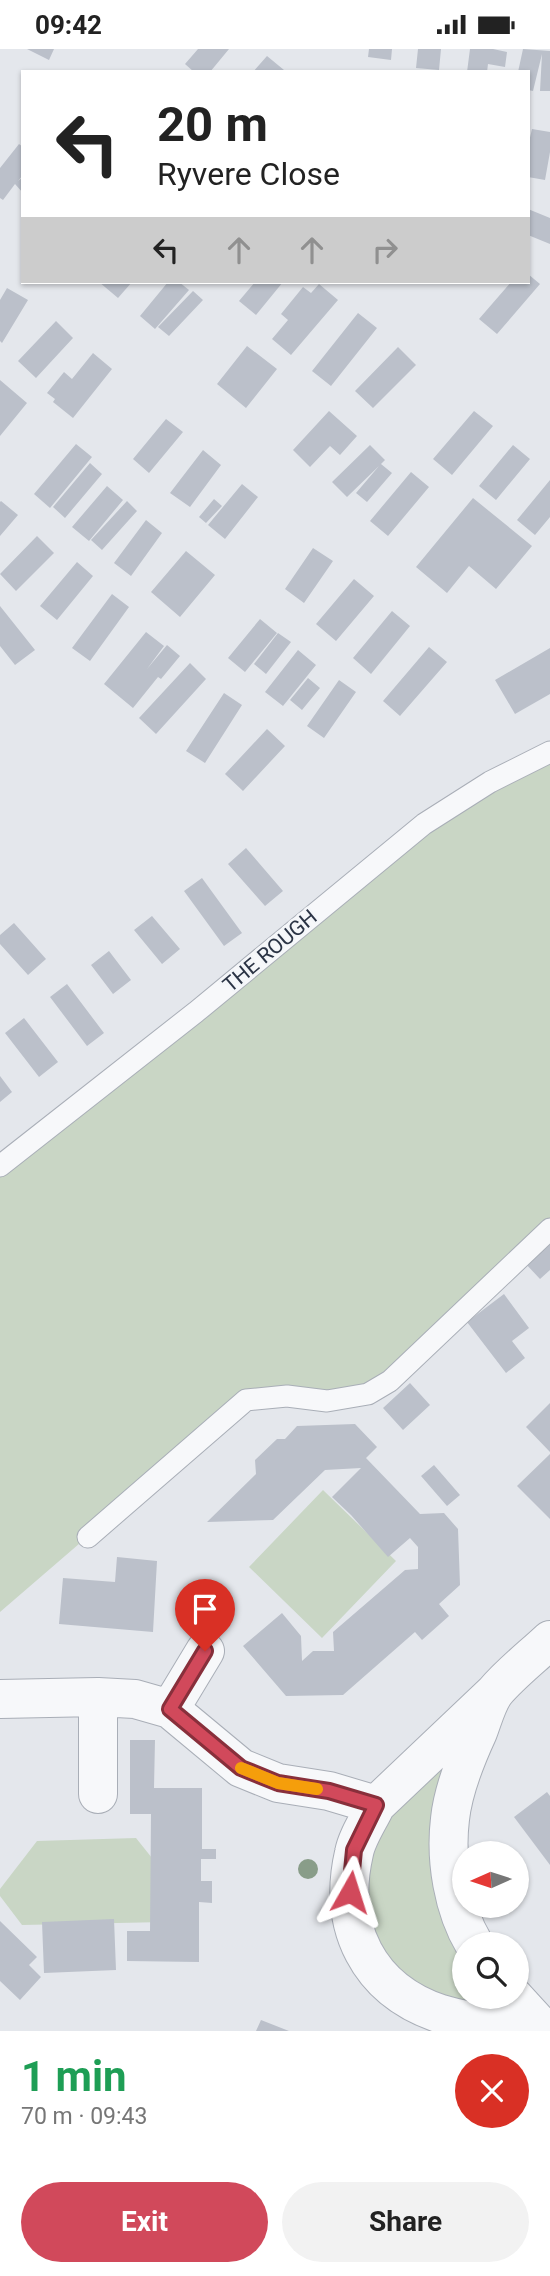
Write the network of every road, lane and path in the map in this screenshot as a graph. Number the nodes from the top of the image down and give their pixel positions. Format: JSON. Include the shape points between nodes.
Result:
{"nodes":[{"id":1,"x":550,"y":752,"type":"edge"},
{"id":2,"x":0,"y":1166,"type":"edge"},
{"id":3,"x":550,"y":1229,"type":"edge"},
{"id":4,"x":88,"y":1537,"type":"dead end"},
{"id":5,"x":550,"y":1640,"type":"edge"},
{"id":6,"x":205,"y":1651,"type":"dead end"},
{"id":7,"x":494,"y":1693,"type":"junction"},
{"id":8,"x":98,"y":1697,"type":"junction"},
{"id":9,"x":0,"y":1699,"type":"edge"},
{"id":10,"x":170,"y":1709,"type":"junction"},
{"id":11,"x":98,"y":1794,"type":"dead end"},
{"id":12,"x":376,"y":1805,"type":"junction"},
{"id":13,"x":467,"y":1932,"type":"edge"},
{"id":14,"x":525,"y":2009,"type":"edge"},
{"id":15,"x":509,"y":2031,"type":"edge"},
{"id":16,"x":545,"y":2031,"type":"edge"}],
"edges":[{"from":1,"to":2,"type":"lane","name":"THE ROUGH","via":[[489,782],[424,824]]},
{"from":3,"to":4,"type":"lane","via":[[390,1381],[368,1394],[327,1401],[287,1396],[246,1400]]},
{"from":5,"to":7,"type":"street"},
{"from":6,"to":10,"type":"street"},
{"from":7,"to":12,"type":"street"},
{"from":7,"to":13,"type":"street","via":[[469,1753],[450,1818],[456,1903]]},
{"from":8,"to":9,"type":"street"},
{"from":8,"to":10,"type":"street","via":[[135,1699]]},
{"from":8,"to":11,"type":"street"},
{"from":10,"to":12,"type":"street","via":[[241,1768],[278,1783]]},
{"from":12,"to":15,"type":"street","via":[[354,1850],[350,1877],[349,1907],[367,1960],[391,1989],[440,2013]]},
{"from":14,"to":16,"type":"street"}]}
